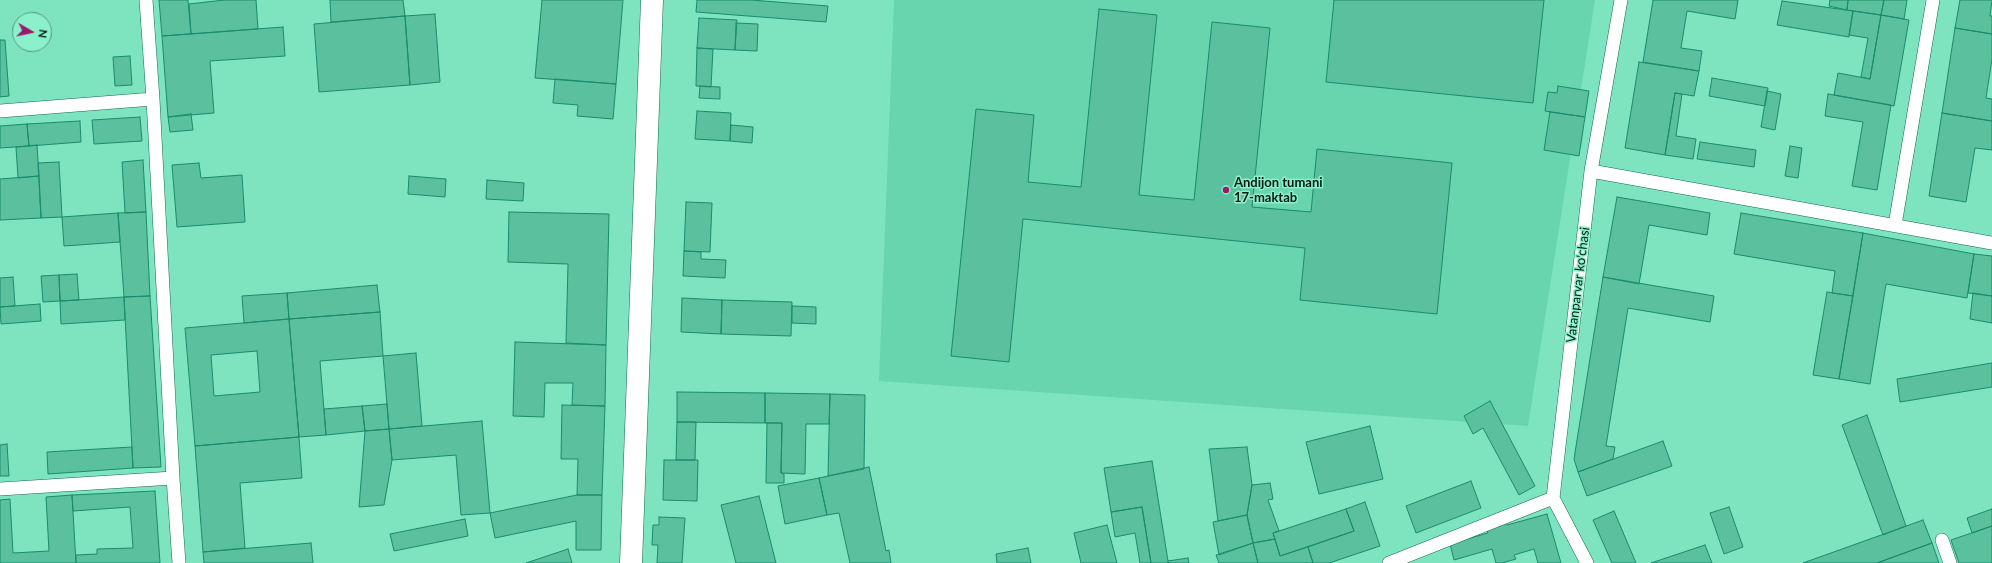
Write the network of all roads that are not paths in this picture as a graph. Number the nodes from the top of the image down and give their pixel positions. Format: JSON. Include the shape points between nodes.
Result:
{"nodes":[{"id":1,"x":146,"y":0,"type":"edge"},
{"id":2,"x":652,"y":0,"type":"edge"},
{"id":3,"x":1621,"y":0,"type":"edge"},
{"id":4,"x":1933,"y":0,"type":"edge"},
{"id":5,"x":153,"y":99,"type":"junction"},
{"id":6,"x":0,"y":111,"type":"edge"},
{"id":7,"x":1591,"y":171,"type":"junction"},
{"id":8,"x":1895,"y":224,"type":"junction"},
{"id":9,"x":1992,"y":243,"type":"edge"},
{"id":10,"x":173,"y":478,"type":"junction"},
{"id":11,"x":0,"y":489,"type":"edge"},
{"id":12,"x":1553,"y":498,"type":"junction"},
{"id":13,"x":1942,"y":540,"type":"dead end"},
{"id":14,"x":179,"y":563,"type":"edge"},
{"id":15,"x":630,"y":563,"type":"edge"},
{"id":16,"x":1389,"y":563,"type":"edge"},
{"id":17,"x":1587,"y":563,"type":"edge"},
{"id":18,"x":1950,"y":563,"type":"edge"}],
"edges":[{"from":1,"to":5,"type":"lane"},
{"from":2,"to":15,"type":"street"},
{"from":3,"to":7,"type":"lane","name":"Vatanparvar ko'chasi"},
{"from":4,"to":8,"type":"lane"},
{"from":5,"to":6,"type":"lane"},
{"from":5,"to":10,"type":"lane"},
{"from":7,"to":8,"type":"lane"},
{"from":7,"to":12,"type":"lane","name":"Vatanparvar ko'chasi"},
{"from":8,"to":9,"type":"lane"},
{"from":10,"to":11,"type":"lane"},
{"from":10,"to":14,"type":"lane"},
{"from":12,"to":16,"type":"lane"},
{"from":12,"to":17,"type":"lane"},
{"from":13,"to":18,"type":"lane"}]}
